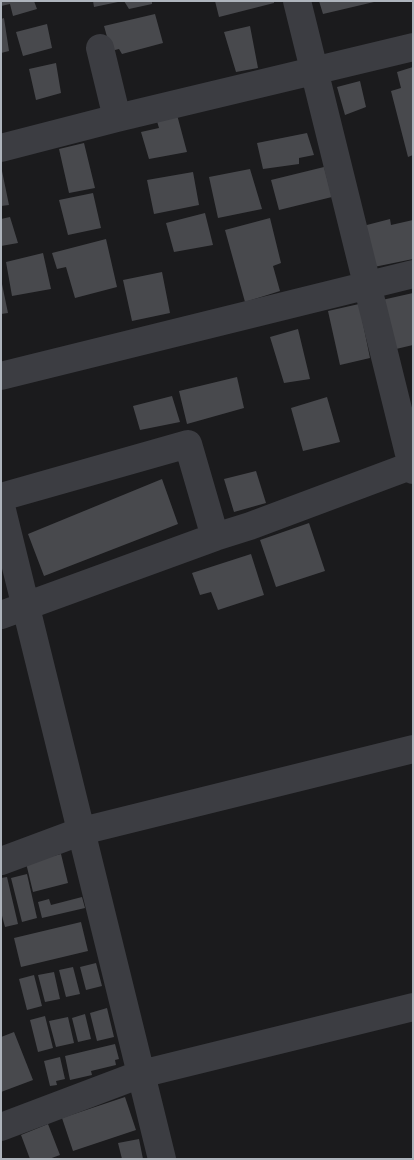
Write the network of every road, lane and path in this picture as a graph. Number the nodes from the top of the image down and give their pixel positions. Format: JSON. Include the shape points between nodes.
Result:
{"nodes":[{"id":1,"x":297,"y":1,"type":"edge"},
{"id":2,"x":413,"y":47,"type":"edge"},
{"id":3,"x":100,"y":48,"type":"dead end"},
{"id":4,"x":314,"y":71,"type":"junction"},
{"id":5,"x":117,"y":118,"type":"junction"},
{"id":6,"x":1,"y":148,"type":"edge"},
{"id":7,"x":413,"y":274,"type":"edge"},
{"id":8,"x":368,"y":285,"type":"junction"},
{"id":9,"x":1,"y":376,"type":"edge"},
{"id":10,"x":412,"y":467,"type":"edge"},
{"id":11,"x":1,"y":497,"type":"edge"},
{"id":12,"x":1,"y":506,"type":"edge"},
{"id":13,"x":215,"y":537,"type":"junction"},
{"id":14,"x":26,"y":606,"type":"junction"},
{"id":15,"x":1,"y":616,"type":"edge"},
{"id":16,"x":413,"y":749,"type":"edge"},
{"id":17,"x":82,"y":831,"type":"junction"},
{"id":18,"x":1,"y":861,"type":"edge"},
{"id":19,"x":413,"y":1006,"type":"edge"},
{"id":20,"x":141,"y":1074,"type":"junction"},
{"id":21,"x":1,"y":1127,"type":"edge"},
{"id":22,"x":162,"y":1159,"type":"edge"}],
"edges":[{"from":1,"to":4,"type":"street"},
{"from":2,"to":4,"type":"street"},
{"from":3,"to":5,"type":"street"},
{"from":4,"to":5,"type":"street"},
{"from":4,"to":8,"type":"street"},
{"from":5,"to":6,"type":"street"},
{"from":7,"to":8,"type":"street"},
{"from":8,"to":9,"type":"street"},
{"from":8,"to":10,"type":"street"},
{"from":10,"to":13,"type":"street"},
{"from":11,"to":13,"type":"street","via":[[188,444]]},
{"from":12,"to":14,"type":"street"},
{"from":13,"to":14,"type":"street"},
{"from":14,"to":15,"type":"street"},
{"from":14,"to":17,"type":"street"},
{"from":16,"to":17,"type":"street"},
{"from":17,"to":18,"type":"street"},
{"from":17,"to":20,"type":"street"},
{"from":19,"to":20,"type":"street"},
{"from":20,"to":21,"type":"street"},
{"from":20,"to":22,"type":"street"}]}
